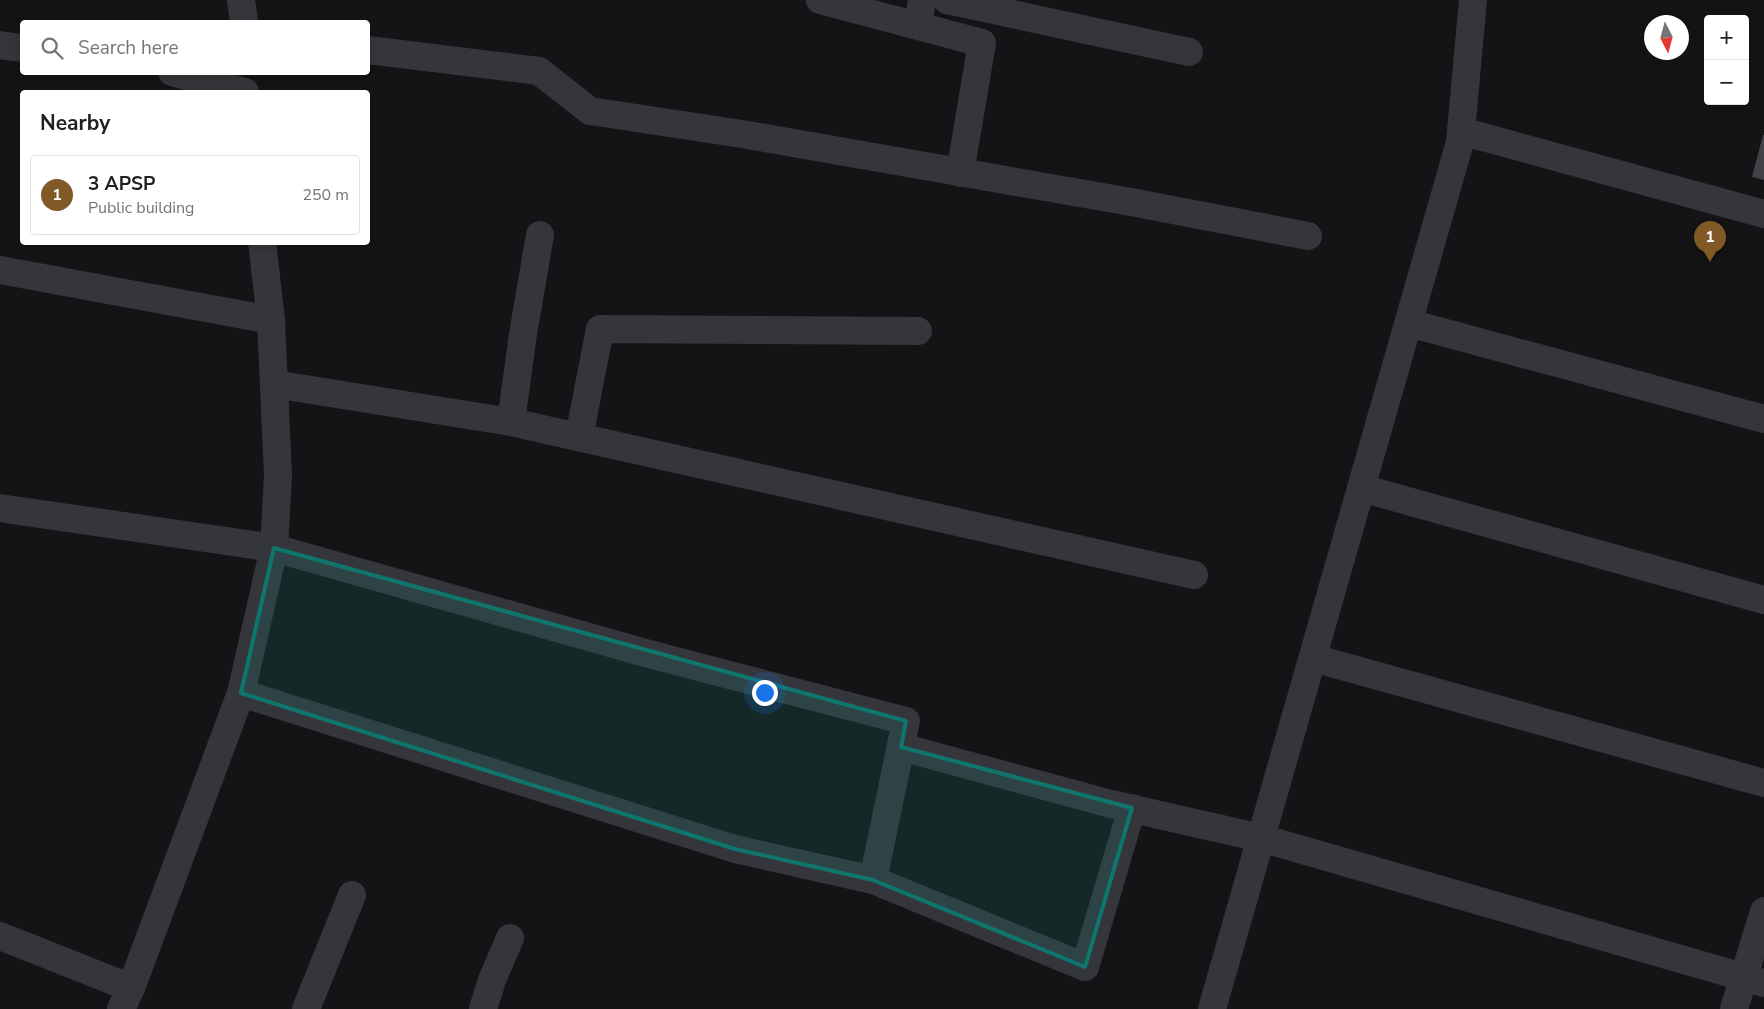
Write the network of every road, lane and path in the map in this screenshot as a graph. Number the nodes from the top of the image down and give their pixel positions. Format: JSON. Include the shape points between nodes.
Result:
{"nodes":[{"id":1,"x":241,"y":0,"type":"edge"},
{"id":2,"x":820,"y":0,"type":"edge"},
{"id":3,"x":947,"y":0,"type":"edge"},
{"id":4,"x":1474,"y":0,"type":"edge"},
{"id":5,"x":920,"y":13,"type":"edge"},
{"id":6,"x":244,"y":20,"type":"edge"},
{"id":7,"x":0,"y":45,"type":"edge"},
{"id":8,"x":20,"y":48,"type":"edge"},
{"id":9,"x":370,"y":50,"type":"edge"},
{"id":10,"x":1190,"y":52,"type":"dead end"},
{"id":11,"x":188,"y":75,"type":"edge"},
{"id":12,"x":245,"y":86,"type":"edge"},
{"id":13,"x":1461,"y":132,"type":"junction"},
{"id":14,"x":960,"y":173,"type":"junction"},
{"id":15,"x":1764,"y":214,"type":"edge"},
{"id":16,"x":540,"y":235,"type":"dead end"},
{"id":17,"x":1308,"y":236,"type":"dead end"},
{"id":18,"x":262,"y":245,"type":"edge"},
{"id":19,"x":0,"y":270,"type":"edge"},
{"id":20,"x":271,"y":320,"type":"junction"},
{"id":21,"x":1409,"y":322,"type":"junction"},
{"id":22,"x":918,"y":331,"type":"dead end"},
{"id":23,"x":274,"y":384,"type":"junction"},
{"id":24,"x":1764,"y":419,"type":"edge"},
{"id":25,"x":511,"y":422,"type":"junction"},
{"id":26,"x":578,"y":437,"type":"junction"},
{"id":27,"x":1362,"y":488,"type":"junction"},
{"id":28,"x":0,"y":508,"type":"edge"},
{"id":29,"x":274,"y":548,"type":"junction"},
{"id":30,"x":1194,"y":575,"type":"dead end"},
{"id":31,"x":1764,"y":600,"type":"edge"},
{"id":32,"x":1313,"y":658,"type":"junction"},
{"id":33,"x":241,"y":693,"type":"junction"},
{"id":34,"x":901,"y":747,"type":"junction"},
{"id":35,"x":1764,"y":783,"type":"edge"},
{"id":36,"x":1132,"y":808,"type":"junction"},
{"id":37,"x":1261,"y":838,"type":"junction"},
{"id":38,"x":873,"y":880,"type":"junction"},
{"id":39,"x":352,"y":895,"type":"dead end"},
{"id":40,"x":1764,"y":911,"type":"edge"},
{"id":41,"x":0,"y":936,"type":"edge"},
{"id":42,"x":510,"y":938,"type":"dead end"},
{"id":43,"x":1754,"y":981,"type":"edge"},
{"id":44,"x":126,"y":998,"type":"edge"},
{"id":45,"x":306,"y":1009,"type":"edge"},
{"id":46,"x":482,"y":1009,"type":"edge"},
{"id":47,"x":1212,"y":1009,"type":"edge"},
{"id":48,"x":1734,"y":1009,"type":"edge"}],
"edges":[{"from":1,"to":6,"type":"street"},
{"from":2,"to":5,"type":"street"},
{"from":3,"to":10,"type":"street"},
{"from":4,"to":13,"type":"street"},
{"from":5,"to":14,"type":"street","via":[[982,42]]},
{"from":7,"to":8,"type":"street"},
{"from":9,"to":14,"type":"street","via":[[539,71],[590,111]]},
{"from":11,"to":12,"type":"street"},
{"from":13,"to":15,"type":"street"},
{"from":13,"to":21,"type":"street"},
{"from":14,"to":17,"type":"street"},
{"from":16,"to":25,"type":"street"},
{"from":18,"to":20,"type":"street"},
{"from":19,"to":20,"type":"street"},
{"from":20,"to":23,"type":"street"},
{"from":21,"to":24,"type":"street"},
{"from":21,"to":27,"type":"street"},
{"from":22,"to":26,"type":"street","via":[[600,329]]},
{"from":23,"to":25,"type":"street"},
{"from":23,"to":29,"type":"street","via":[[278,488]]},
{"from":25,"to":26,"type":"street"},
{"from":26,"to":30,"type":"street"},
{"from":27,"to":31,"type":"street"},
{"from":27,"to":32,"type":"street"},
{"from":28,"to":29,"type":"street"},
{"from":29,"to":33,"type":"street"},
{"from":29,"to":34,"type":"street","via":[[649,654],[906,722]]},
{"from":32,"to":35,"type":"street"},
{"from":32,"to":37,"type":"street"},
{"from":33,"to":38,"type":"street","via":[[735,849]]},
{"from":33,"to":44,"type":"street"},
{"from":34,"to":36,"type":"street"},
{"from":34,"to":38,"type":"street"},
{"from":36,"to":37,"type":"street"},
{"from":36,"to":38,"type":"street","via":[[1085,967]]},
{"from":37,"to":43,"type":"street"},
{"from":37,"to":47,"type":"street"},
{"from":39,"to":45,"type":"street"},
{"from":40,"to":43,"type":"street"},
{"from":41,"to":44,"type":"street"},
{"from":42,"to":46,"type":"street"},
{"from":43,"to":48,"type":"street"}]}
